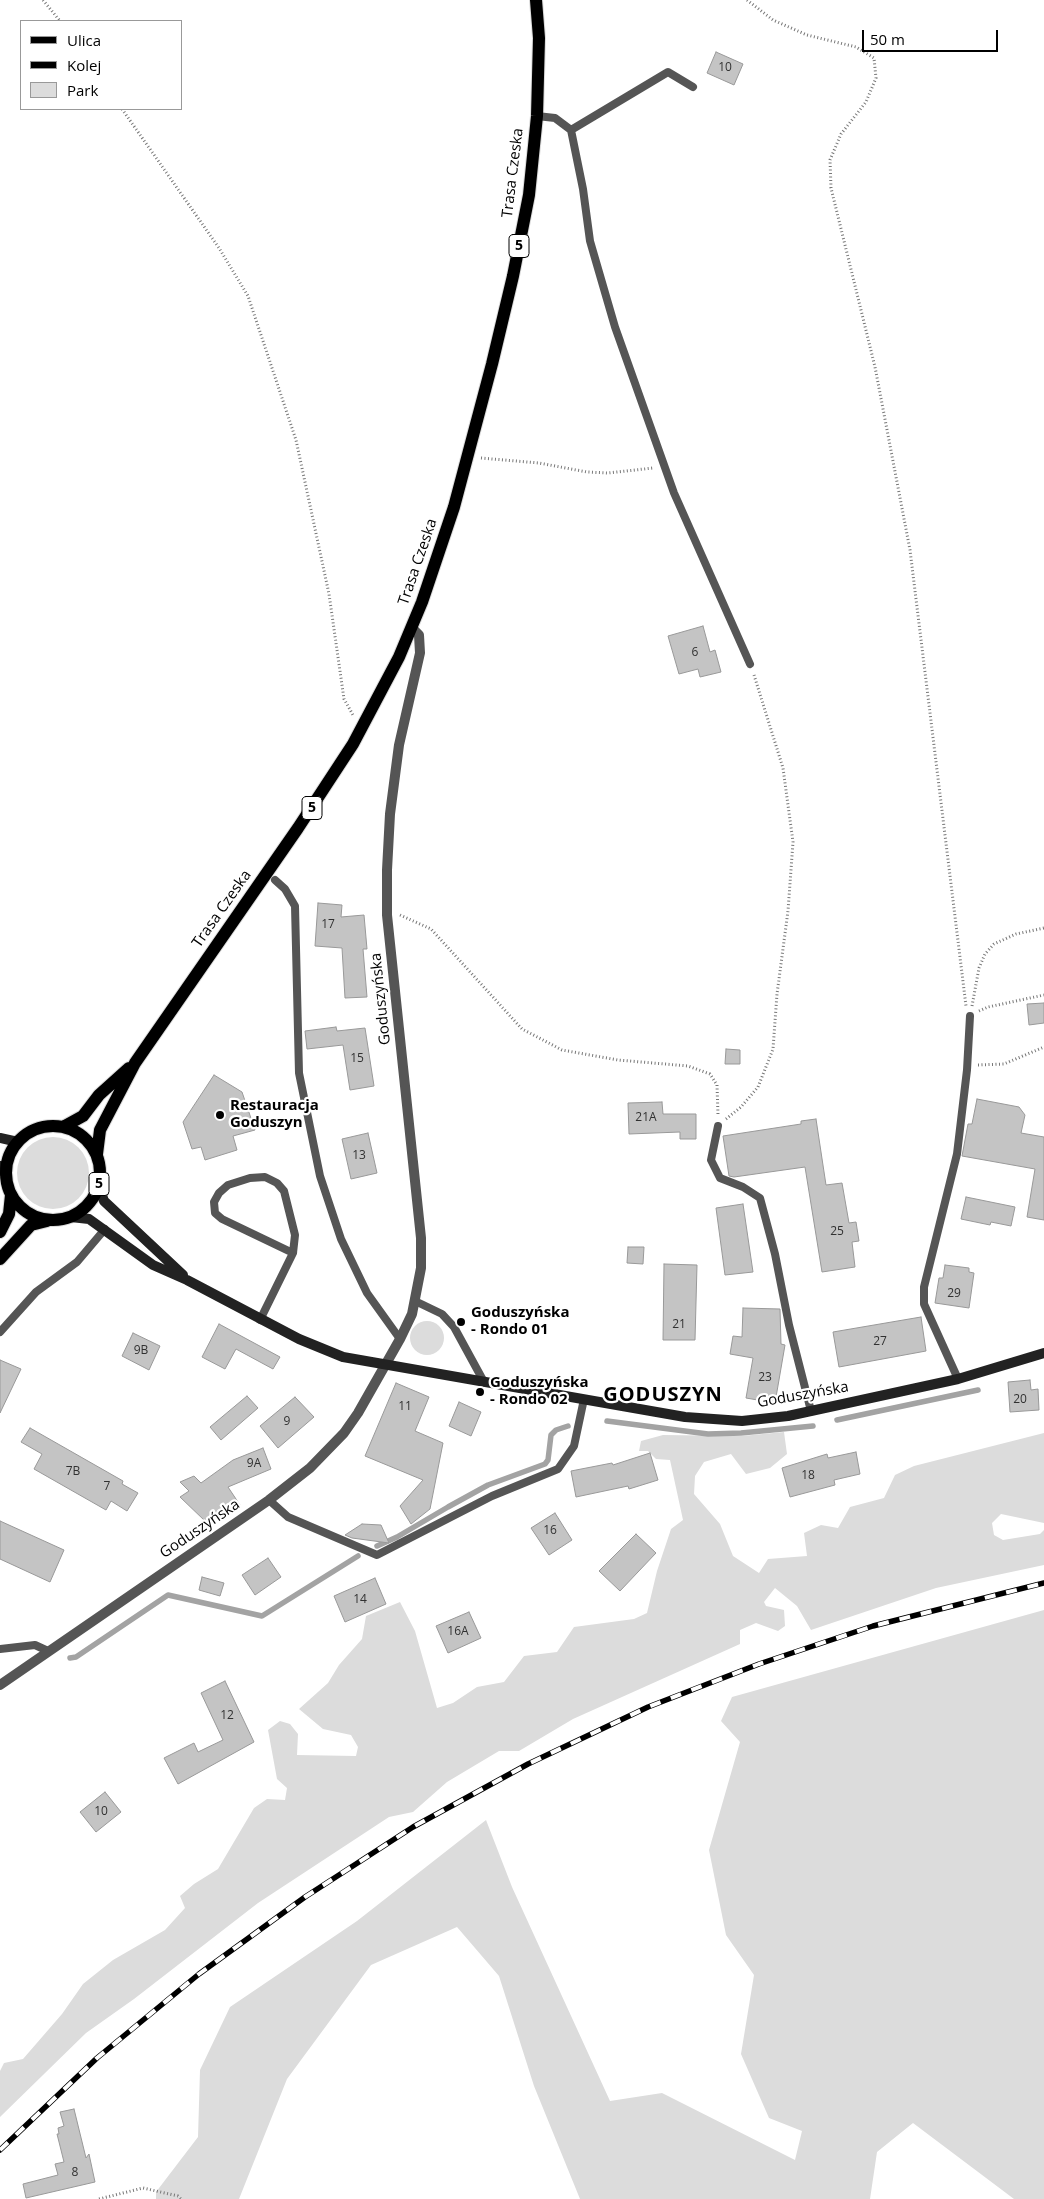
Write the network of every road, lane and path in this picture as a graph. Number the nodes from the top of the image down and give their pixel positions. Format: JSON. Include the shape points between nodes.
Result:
{"nodes":[{"id":1,"x":43,"y":0,"type":"edge"},
{"id":2,"x":536,"y":0,"type":"edge"},
{"id":3,"x":747,"y":0,"type":"edge"},
{"id":4,"x":59,"y":20,"type":"edge"},
{"id":5,"x":693,"y":87,"type":"dead end"},
{"id":6,"x":123,"y":110,"type":"edge"},
{"id":7,"x":537,"y":116,"type":"junction"},
{"id":8,"x":571,"y":130,"type":"junction"},
{"id":9,"x":468,"y":456,"type":"junction"},
{"id":10,"x":664,"y":466,"type":"junction"},
{"id":11,"x":412,"y":628,"type":"junction"},
{"id":12,"x":750,"y":664,"type":"joint"},
{"id":13,"x":357,"y":719,"type":"dead end"},
{"id":14,"x":275,"y":880,"type":"dead end"},
{"id":15,"x":387,"y":915,"type":"junction"},
{"id":16,"x":1044,"y":928,"type":"edge"},
{"id":17,"x":1044,"y":995,"type":"edge"},
{"id":18,"x":970,"y":1016,"type":"junction"},
{"id":19,"x":1044,"y":1047,"type":"edge"},
{"id":20,"x":134,"y":1063,"type":"junction"},
{"id":21,"x":967,"y":1065,"type":"junction"},
{"id":22,"x":718,"y":1126,"type":"junction"},
{"id":23,"x":63,"y":1127,"type":"junction"},
{"id":24,"x":0,"y":1138,"type":"edge"},
{"id":25,"x":18,"y":1142,"type":"junction"},
{"id":26,"x":97,"y":1154,"type":"junction"},
{"id":27,"x":3,"y":1170,"type":"edge"},
{"id":28,"x":99,"y":1187,"type":"junction"},
{"id":29,"x":11,"y":1195,"type":"junction"},
{"id":30,"x":71,"y":1217,"type":"junction"},
{"id":31,"x":47,"y":1220,"type":"junction"},
{"id":32,"x":105,"y":1229,"type":"junction"},
{"id":33,"x":0,"y":1232,"type":"edge"},
{"id":34,"x":293,"y":1253,"type":"junction"},
{"id":35,"x":0,"y":1259,"type":"edge"},
{"id":36,"x":187,"y":1280,"type":"junction"},
{"id":37,"x":415,"y":1301,"type":"junction"},
{"id":38,"x":260,"y":1320,"type":"junction"},
{"id":39,"x":0,"y":1332,"type":"edge"},
{"id":40,"x":400,"y":1339,"type":"junction"},
{"id":41,"x":1043,"y":1354,"type":"edge"},
{"id":42,"x":385,"y":1366,"type":"junction"},
{"id":43,"x":958,"y":1379,"type":"junction"},
{"id":44,"x":484,"y":1382,"type":"junction"},
{"id":45,"x":584,"y":1399,"type":"junction"},
{"id":46,"x":811,"y":1411,"type":"junction"},
{"id":47,"x":269,"y":1500,"type":"junction"},
{"id":48,"x":0,"y":1649,"type":"edge"},
{"id":49,"x":48,"y":1651,"type":"junction"},
{"id":50,"x":0,"y":1685,"type":"edge"},
{"id":51,"x":99,"y":2199,"type":"edge"},
{"id":52,"x":181,"y":2199,"type":"edge"}],
"edges":[{"from":1,"to":4,"type":"path"},
{"from":2,"to":7,"type":"main road","name":"Trasa Czeska","number":"5","via":[[539,38]]},
{"from":3,"to":18,"type":"path","via":[[773,20],[807,35],[856,47],[874,58],[876,78],[866,102],[841,134],[830,160],[831,188],[875,367],[910,550],[964,1002]]},
{"from":5,"to":8,"type":"lane","via":[[668,72]]},
{"from":6,"to":13,"type":"path","via":[[248,296],[296,440],[327,584],[344,698],[347,708]]},
{"from":7,"to":8,"type":"lane","via":[[555,118]]},
{"from":7,"to":9,"type":"main road","name":"Trasa Czeska","number":"5","via":[[529,195],[514,276]]},
{"from":8,"to":10,"type":"lane","via":[[593,251],[614,327]]},
{"from":9,"to":10,"type":"path","via":[[587,472]]},
{"from":9,"to":11,"type":"main road","name":"Trasa Czeska","number":"5"},
{"from":10,"to":12,"type":"lane"},
{"from":11,"to":15,"type":"street","name":"Goduszyńska","via":[[419,636],[420,653],[399,745],[387,870]]},
{"from":11,"to":20,"type":"main road","name":"Trasa Czeska","number":"5","via":[[378,700],[335,772]]},
{"from":12,"to":22,"type":"path","via":[[783,768],[793,842],[789,903],[773,1049],[758,1087]]},
{"from":14,"to":40,"type":"lane","via":[[295,906],[299,1073],[320,1176],[341,1239],[367,1293]]},
{"from":15,"to":22,"type":"path","via":[[404,915],[431,929],[522,1029],[562,1050],[618,1060],[688,1066],[710,1074],[718,1086]]},
{"from":15,"to":37,"type":"street","name":"Goduszyńska","via":[[421,1238],[421,1268]]},
{"from":16,"to":18,"type":"path","via":[[1016,934],[994,944],[985,954],[979,968]]},
{"from":17,"to":18,"type":"path","via":[[988,1007]]},
{"from":18,"to":21,"type":"lane"},
{"from":19,"to":21,"type":"path","via":[[1004,1064]]},
{"from":20,"to":23,"type":"main road","name":"Trasa Czeska","number":"5","via":[[83,1116]]},
{"from":20,"to":26,"type":"main road","name":"Trasa Czeska","number":"5","via":[[100,1130]]},
{"from":21,"to":43,"type":"lane","via":[[957,1154],[924,1287],[924,1304]]},
{"from":22,"to":46,"type":"lane","via":[[711,1160],[720,1178],[760,1198]]},
{"from":23,"to":25,"type":"main road","number":"5","via":[[38,1128]]},
{"from":23,"to":26,"type":"main road","number":"5","via":[[83,1136]]},
{"from":24,"to":25,"type":"street"},
{"from":25,"to":27,"type":"main road"},
{"from":26,"to":28,"type":"main road","number":"5","via":[[101,1171]]},
{"from":27,"to":29,"type":"main road"},
{"from":28,"to":30,"type":"main road","number":"5","via":[[91,1202]]},
{"from":28,"to":36,"type":"street","name":"Goduszyńska","via":[[104,1202]]},
{"from":29,"to":31,"type":"main road","via":[[26,1212]]},
{"from":29,"to":33,"type":"main road","via":[[9,1214]]},
{"from":30,"to":31,"type":"main road","number":"5"},
{"from":30,"to":32,"type":"street","name":"Goduszyńska","via":[[89,1219]]},
{"from":31,"to":35,"type":"main road","number":"5","via":[[31,1225]]},
{"from":32,"to":36,"type":"street","name":"Goduszyńska","via":[[153,1265]]},
{"from":32,"to":39,"type":"lane","via":[[77,1262],[36,1292]]},
{"from":34,"to":34,"type":"lane","via":[[222,1219],[214,1208],[219,1193],[228,1185],[250,1178],[277,1182],[284,1191],[289,1208],[295,1235]]},
{"from":34,"to":38,"type":"lane"},
{"from":36,"to":38,"type":"street","name":"Goduszyńska"},
{"from":37,"to":40,"type":"street","name":"Goduszyńska"},
{"from":37,"to":44,"type":"lane","via":[[442,1314],[454,1327]]},
{"from":38,"to":42,"type":"street","name":"Goduszyńska","via":[[321,1349]]},
{"from":40,"to":42,"type":"street","name":"Goduszyńska"},
{"from":41,"to":43,"type":"street","name":"Goduszyńska"},
{"from":42,"to":44,"type":"street","name":"Goduszyńska"},
{"from":42,"to":47,"type":"street","name":"Goduszyńska","via":[[344,1433],[310,1468]]},
{"from":43,"to":46,"type":"street","name":"Goduszyńska"},
{"from":44,"to":45,"type":"street","name":"Goduszyńska"},
{"from":45,"to":46,"type":"street","name":"Goduszyńska","via":[[713,1420],[765,1419]]},
{"from":45,"to":47,"type":"lane","via":[[574,1446],[558,1470],[492,1496],[377,1555],[288,1517]]},
{"from":47,"to":49,"type":"street","name":"Goduszyńska"},
{"from":48,"to":49,"type":"lane","via":[[35,1645]]},
{"from":49,"to":50,"type":"street","name":"Goduszyńska"},
{"from":51,"to":52,"type":"path","via":[[143,2188]]}]}
